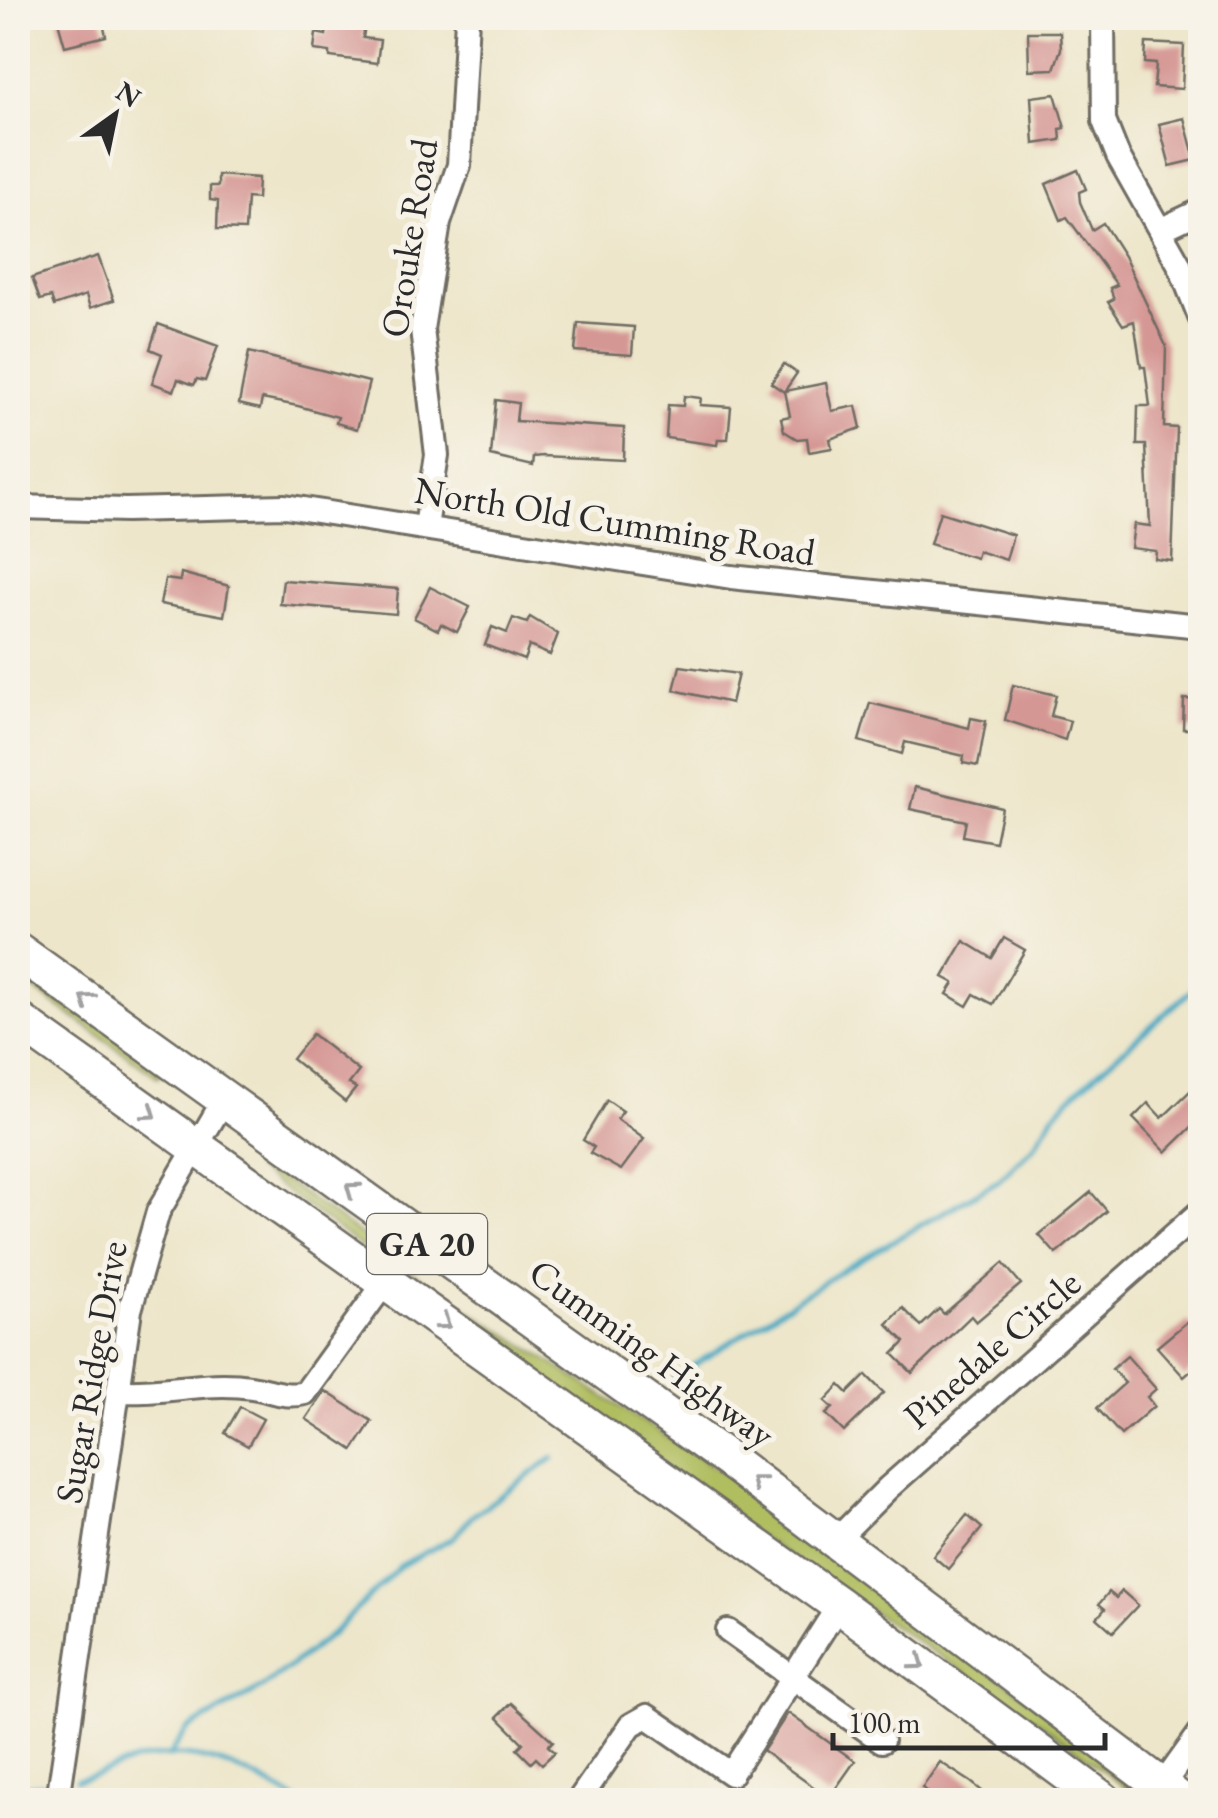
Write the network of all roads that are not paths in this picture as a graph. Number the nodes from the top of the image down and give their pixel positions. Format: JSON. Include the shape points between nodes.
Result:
{"nodes":[{"id":1,"x":467,"y":18,"type":"edge"},
{"id":2,"x":1103,"y":18,"type":"edge"},
{"id":3,"x":1200,"y":211,"type":"edge"},
{"id":4,"x":1160,"y":230,"type":"junction"},
{"id":5,"x":1200,"y":317,"type":"edge"},
{"id":6,"x":18,"y":507,"type":"edge"},
{"id":7,"x":426,"y":527,"type":"junction"},
{"id":8,"x":1200,"y":626,"type":"edge"},
{"id":9,"x":18,"y":951,"type":"edge"},
{"id":10,"x":18,"y":1020,"type":"edge"},
{"id":11,"x":225,"y":1098,"type":"junction"},
{"id":12,"x":195,"y":1144,"type":"junction"},
{"id":13,"x":1200,"y":1212,"type":"edge"},
{"id":14,"x":386,"y":1282,"type":"junction"},
{"id":15,"x":118,"y":1392,"type":"junction"},
{"id":16,"x":834,"y":1542,"type":"junction"},
{"id":17,"x":839,"y":1606,"type":"junction"},
{"id":18,"x":728,"y":1632,"type":"dead end"},
{"id":19,"x":795,"y":1678,"type":"junction"},
{"id":20,"x":1200,"y":1733,"type":"edge"},
{"id":21,"x":882,"y":1741,"type":"dead end"},
{"id":22,"x":1171,"y":1793,"type":"edge"},
{"id":23,"x":58,"y":1800,"type":"edge"},
{"id":24,"x":579,"y":1800,"type":"edge"},
{"id":25,"x":1103,"y":1800,"type":"edge"}],
"edges":[{"from":1,"to":7,"type":"street","name":"Orouke Road","via":[[460,166],[439,223],[422,329],[436,455]]},
{"from":2,"to":4,"type":"street","via":[[1104,121]]},
{"from":3,"to":4,"type":"street"},
{"from":4,"to":5,"type":"street"},
{"from":6,"to":7,"type":"street","name":"North Old Cumming Road","via":[[284,506]]},
{"from":7,"to":8,"type":"street","name":"North Old Cumming Road","via":[[750,580]]},
{"from":11,"to":9,"type":"highway","name":"Cumming Highway","number":"GA 20","one_way":true},
{"from":10,"to":12,"type":"highway","number":"GA 20","one_way":true},
{"from":11,"to":12,"type":"street","name":"Sugar Ridge Drive"},
{"from":16,"to":11,"type":"highway","name":"Cumming Highway","number":"GA 20","one_way":true},
{"from":12,"to":14,"type":"highway","number":"GA 20"},
{"from":12,"to":15,"type":"street","name":"Sugar Ridge Drive","via":[[158,1212],[141,1263]]},
{"from":13,"to":16,"type":"street","name":"Pinedale Circle"},
{"from":14,"to":15,"type":"street","via":[[304,1393],[288,1397],[212,1383]]},
{"from":14,"to":17,"type":"highway","number":"GA 20","one_way":true},
{"from":15,"to":23,"type":"street","name":"Sugar Ridge Drive"},
{"from":16,"to":22,"type":"highway","name":"Cumming Highway","number":"GA 20"},
{"from":17,"to":19,"type":"street"},
{"from":17,"to":25,"type":"highway","number":"GA 20","one_way":true},
{"from":18,"to":19,"type":"street"},
{"from":19,"to":21,"type":"street"},
{"from":19,"to":24,"type":"street","via":[[731,1774],[647,1716],[631,1724]]},
{"from":20,"to":22,"type":"street"}]}
